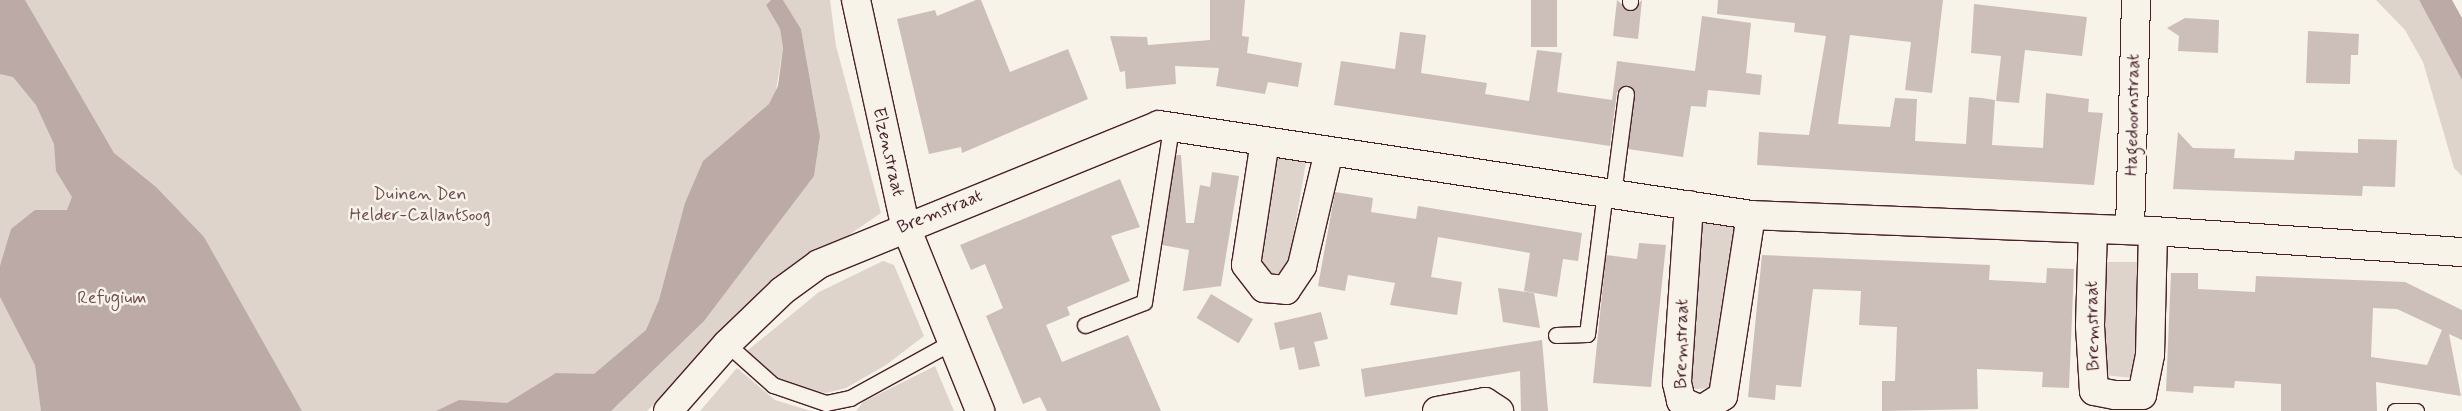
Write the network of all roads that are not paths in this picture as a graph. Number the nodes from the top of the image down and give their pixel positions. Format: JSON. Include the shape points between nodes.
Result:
{"nodes":[{"id":1,"x":856,"y":0,"type":"edge"},
{"id":2,"x":2136,"y":0,"type":"edge"},
{"id":3,"x":1626,"y":94,"type":"dead end"},
{"id":4,"x":1170,"y":127,"type":"junction"},
{"id":5,"x":1265,"y":141,"type":"junction"},
{"id":6,"x":1329,"y":151,"type":"junction"},
{"id":7,"x":1609,"y":193,"type":"junction"},
{"id":8,"x":1688,"y":205,"type":"junction"},
{"id":9,"x":1751,"y":214,"type":"junction"},
{"id":10,"x":905,"y":226,"type":"junction"},
{"id":11,"x":2093,"y":229,"type":"junction"},
{"id":12,"x":2141,"y":231,"type":"junction"},
{"id":13,"x":2462,"y":252,"type":"edge"},
{"id":14,"x":1085,"y":325,"type":"dead end"},
{"id":15,"x":1556,"y":335,"type":"dead end"},
{"id":16,"x":952,"y":342,"type":"junction"},
{"id":17,"x":727,"y":344,"type":"junction"},
{"id":18,"x":668,"y":411,"type":"edge"},
{"id":19,"x":980,"y":411,"type":"edge"},
{"id":20,"x":1438,"y":411,"type":"edge"},
{"id":21,"x":1499,"y":411,"type":"edge"},
{"id":22,"x":2395,"y":411,"type":"edge"},
{"id":23,"x":2416,"y":411,"type":"edge"}],
"edges":[{"from":1,"to":10,"type":"street","name":"Elzenstraat"},
{"from":2,"to":12,"type":"street","name":"Hagedoornstraat"},
{"from":3,"to":7,"type":"lane"},
{"from":4,"to":5,"type":"street","name":"Bremstraat"},
{"from":4,"to":10,"type":"street","name":"Bremstraat","via":[[1159,125]]},
{"from":4,"to":14,"type":"lane","via":[[1144,302]]},
{"from":5,"to":6,"type":"street","name":"Bremstraat"},
{"from":5,"to":6,"type":"street","via":[[1246,265],[1264,288],[1286,290],[1302,266]]},
{"from":6,"to":7,"type":"street","name":"Bremstraat"},
{"from":7,"to":8,"type":"street","name":"Bremstraat"},
{"from":7,"to":15,"type":"lane","via":[[1587,334]]},
{"from":8,"to":9,"type":"street","name":"Bremstraat"},
{"from":8,"to":9,"type":"street","name":"Bremstraat","via":[[1677,383],[1681,401],[1700,410],[1723,396]]},
{"from":9,"to":11,"type":"street","name":"Bremstraat"},
{"from":10,"to":16,"type":"street","name":"Elzenstraat"},
{"from":10,"to":17,"type":"street","name":"Bremstraat","via":[[819,264],[782,291]]},
{"from":11,"to":12,"type":"street","name":"Bremstraat"},
{"from":11,"to":12,"type":"street","name":"Bremstraat","via":[[2090,326],[2094,391],[2115,395],[2142,395],[2150,355]]},
{"from":12,"to":13,"type":"street","name":"Bremstraat"},
{"from":16,"to":17,"type":"lane","via":[[885,381],[826,403],[773,386]]},
{"from":16,"to":19,"type":"street","name":"Elzenstraat"},
{"from":17,"to":18,"type":"street","name":"Bremstraat"},
{"from":20,"to":21,"type":"street","via":[[1485,402]]},
{"from":22,"to":23,"type":"lane"}]}
